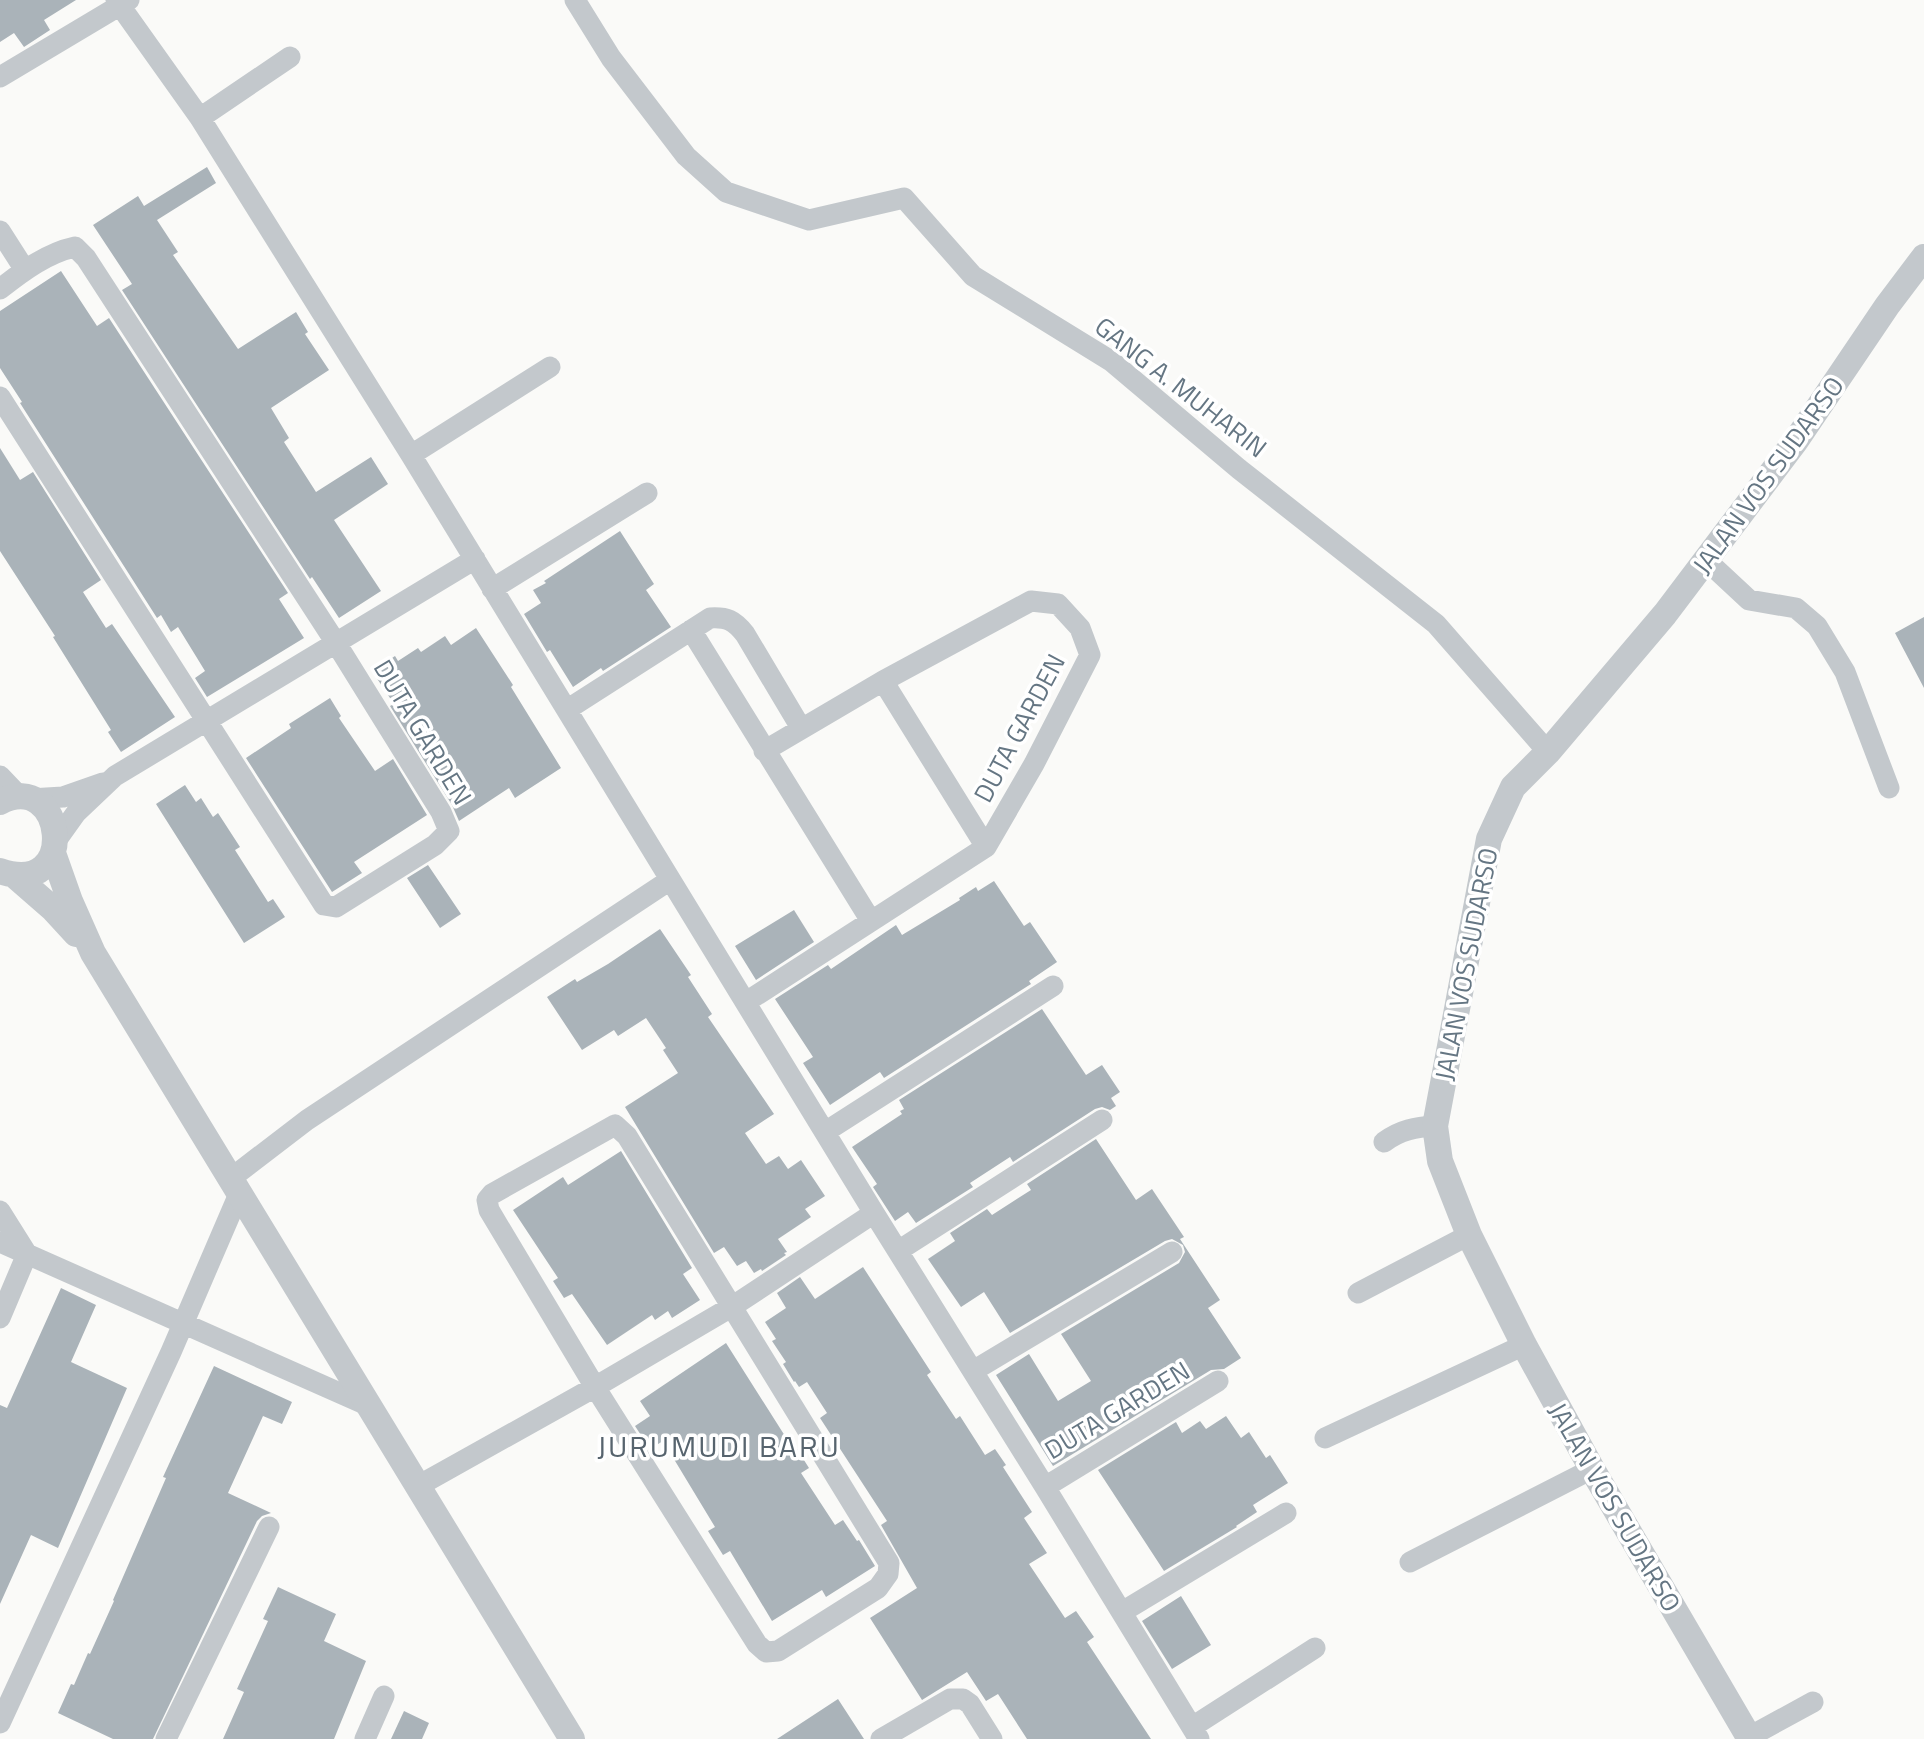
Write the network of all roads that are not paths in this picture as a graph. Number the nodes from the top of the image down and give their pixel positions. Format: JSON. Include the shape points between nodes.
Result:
{"nodes":[{"id":1,"x":575,"y":0,"type":"edge"},
{"id":2,"x":122,"y":2,"type":"edge"},
{"id":3,"x":290,"y":57,"type":"dead end"},
{"id":4,"x":0,"y":77,"type":"edge"},
{"id":5,"x":200,"y":118,"type":"junction"},
{"id":6,"x":0,"y":231,"type":"edge"},
{"id":7,"x":1924,"y":257,"type":"edge"},
{"id":8,"x":25,"y":270,"type":"junction"},
{"id":9,"x":0,"y":289,"type":"edge"},
{"id":10,"x":550,"y":367,"type":"dead end"},
{"id":11,"x":0,"y":397,"type":"edge"},
{"id":12,"x":411,"y":455,"type":"junction"},
{"id":13,"x":647,"y":493,"type":"dead end"},
{"id":14,"x":475,"y":559,"type":"junction"},
{"id":15,"x":1706,"y":560,"type":"junction"},
{"id":16,"x":492,"y":589,"type":"junction"},
{"id":17,"x":691,"y":631,"type":"junction"},
{"id":18,"x":336,"y":643,"type":"junction"},
{"id":19,"x":883,"y":681,"type":"junction"},
{"id":20,"x":568,"y":709,"type":"junction"},
{"id":21,"x":207,"y":721,"type":"junction"},
{"id":22,"x":801,"y":728,"type":"junction"},
{"id":23,"x":764,"y":751,"type":"junction"},
{"id":24,"x":1548,"y":752,"type":"junction"},
{"id":25,"x":0,"y":776,"type":"edge"},
{"id":26,"x":108,"y":781,"type":"junction"},
{"id":27,"x":1889,"y":788,"type":"dead end"},
{"id":28,"x":16,"y":799,"type":"edge"},
{"id":29,"x":55,"y":847,"type":"junction"},
{"id":30,"x":986,"y":847,"type":"junction"},
{"id":31,"x":4,"y":872,"type":"edge"},
{"id":32,"x":670,"y":880,"type":"junction"},
{"id":33,"x":871,"y":921,"type":"junction"},
{"id":34,"x":93,"y":953,"type":"junction"},
{"id":35,"x":1053,"y":986,"type":"dead end"},
{"id":36,"x":746,"y":1002,"type":"junction"},
{"id":37,"x":1102,"y":1120,"type":"dead end"},
{"id":38,"x":1435,"y":1126,"type":"junction"},
{"id":39,"x":825,"y":1132,"type":"junction"},
{"id":40,"x":1384,"y":1142,"type":"dead end"},
{"id":41,"x":235,"y":1187,"type":"junction"},
{"id":42,"x":0,"y":1211,"type":"edge"},
{"id":43,"x":874,"y":1213,"type":"junction"},
{"id":44,"x":1469,"y":1235,"type":"junction"},
{"id":45,"x":0,"y":1242,"type":"edge"},
{"id":46,"x":898,"y":1251,"type":"junction"},
{"id":47,"x":1172,"y":1252,"type":"dead end"},
{"id":48,"x":27,"y":1254,"type":"junction"},
{"id":49,"x":1358,"y":1293,"type":"dead end"},
{"id":50,"x":733,"y":1306,"type":"junction"},
{"id":51,"x":0,"y":1318,"type":"edge"},
{"id":52,"x":183,"y":1324,"type":"junction"},
{"id":53,"x":1524,"y":1345,"type":"junction"},
{"id":54,"x":973,"y":1371,"type":"junction"},
{"id":55,"x":1217,"y":1381,"type":"dead end"},
{"id":56,"x":595,"y":1387,"type":"junction"},
{"id":57,"x":369,"y":1406,"type":"junction"},
{"id":58,"x":1325,"y":1438,"type":"dead end"},
{"id":59,"x":1592,"y":1469,"type":"junction"},
{"id":60,"x":418,"y":1486,"type":"junction"},
{"id":61,"x":1045,"y":1487,"type":"junction"},
{"id":62,"x":1286,"y":1513,"type":"dead end"},
{"id":63,"x":269,"y":1527,"type":"dead end"},
{"id":64,"x":1410,"y":1562,"type":"dead end"},
{"id":65,"x":1122,"y":1612,"type":"junction"},
{"id":66,"x":1315,"y":1648,"type":"dead end"},
{"id":67,"x":384,"y":1696,"type":"dead end"},
{"id":68,"x":1813,"y":1702,"type":"dead end"},
{"id":69,"x":0,"y":1723,"type":"edge"},
{"id":70,"x":1196,"y":1733,"type":"edge"},
{"id":71,"x":1749,"y":1738,"type":"edge"},
{"id":72,"x":166,"y":1739,"type":"edge"},
{"id":73,"x":365,"y":1739,"type":"edge"},
{"id":74,"x":572,"y":1739,"type":"edge"},
{"id":75,"x":881,"y":1739,"type":"edge"},
{"id":76,"x":992,"y":1739,"type":"edge"}],
"edges":[{"from":1,"to":24,"type":"street","name":"GANG A. MUHARIN","via":[[611,58],[686,156],[726,192],[809,220],[904,198],[972,276],[1111,361],[1436,624]]},
{"from":2,"to":4,"type":"street"},
{"from":2,"to":5,"type":"street"},
{"from":3,"to":5,"type":"street"},
{"from":5,"to":12,"type":"street"},
{"from":6,"to":8,"type":"street"},
{"from":7,"to":15,"type":"street","name":"JALAN VOS SUDARSO"},
{"from":8,"to":9,"type":"street","name":"DUTA GARDEN"},
{"from":8,"to":18,"type":"street","name":"DUTA GARDEN","via":[[59,250],[75,247],[86,258]]},
{"from":10,"to":12,"type":"street"},
{"from":11,"to":21,"type":"street","name":"DUTA GARDEN"},
{"from":12,"to":14,"type":"street"},
{"from":13,"to":16,"type":"street"},
{"from":14,"to":16,"type":"street"},
{"from":14,"to":18,"type":"street"},
{"from":15,"to":24,"type":"street","name":"JALAN VOS SUDARSO"},
{"from":15,"to":27,"type":"street","via":[[1749,600],[1796,608],[1817,626],[1844,672]]},
{"from":16,"to":20,"type":"street"},
{"from":17,"to":20,"type":"street"},
{"from":17,"to":22,"type":"street","via":[[710,618],[736,622]]},
{"from":17,"to":23,"type":"street"},
{"from":18,"to":21,"type":"street"},
{"from":18,"to":21,"type":"street","name":"DUTA GARDEN","via":[[449,831],[373,885],[336,907],[324,905]]},
{"from":19,"to":22,"type":"street","name":"DUTA GARDEN"},
{"from":19,"to":30,"type":"street"},
{"from":19,"to":30,"type":"street","name":"DUTA GARDEN","via":[[1031,601],[1058,604],[1080,628],[1090,655]]},
{"from":20,"to":32,"type":"street"},
{"from":21,"to":26,"type":"street"},
{"from":22,"to":23,"type":"street","name":"DUTA GARDEN"},
{"from":23,"to":33,"type":"street"},
{"from":24,"to":38,"type":"street","name":"JALAN VOS SUDARSO","via":[[1513,787],[1489,839]]},
{"from":25,"to":28,"type":"street"},
{"from":26,"to":28,"type":"street","via":[[63,797]]},
{"from":26,"to":29,"type":"street","via":[[76,813]]},
{"from":28,"to":29,"type":"street","via":[[47,810],[56,830]]},
{"from":29,"to":31,"type":"street","via":[[42,867],[24,875]]},
{"from":29,"to":34,"type":"street","via":[[70,901]]},
{"from":30,"to":33,"type":"street","name":"DUTA GARDEN"},
{"from":31,"to":34,"type":"street","via":[[53,909]]},
{"from":32,"to":36,"type":"street"},
{"from":32,"to":41,"type":"street","via":[[307,1120],[252,1161]]},
{"from":33,"to":36,"type":"street","name":"DUTA GARDEN"},
{"from":34,"to":41,"type":"street"},
{"from":35,"to":39,"type":"street"},
{"from":36,"to":39,"type":"street"},
{"from":37,"to":46,"type":"street"},
{"from":38,"to":40,"type":"street","via":[[1415,1127]]},
{"from":38,"to":44,"type":"street","name":"JALAN VOS SUDARSO","via":[[1440,1161]]},
{"from":39,"to":43,"type":"street"},
{"from":41,"to":52,"type":"street"},
{"from":41,"to":57,"type":"street"},
{"from":42,"to":48,"type":"street"},
{"from":43,"to":46,"type":"street"},
{"from":43,"to":50,"type":"street"},
{"from":44,"to":49,"type":"street"},
{"from":44,"to":53,"type":"street","name":"JALAN VOS SUDARSO"},
{"from":45,"to":48,"type":"street"},
{"from":46,"to":54,"type":"street"},
{"from":47,"to":54,"type":"street"},
{"from":48,"to":51,"type":"street"},
{"from":48,"to":52,"type":"street"},
{"from":50,"to":56,"type":"street"},
{"from":50,"to":56,"type":"street","via":[[627,1136],[615,1125],[492,1194],[489,1210]]},
{"from":50,"to":56,"type":"street","via":[[889,1563],[888,1574],[878,1588],[778,1651],[766,1652],[757,1644]]},
{"from":52,"to":57,"type":"street"},
{"from":52,"to":69,"type":"street"},
{"from":53,"to":58,"type":"street"},
{"from":53,"to":59,"type":"street","name":"JALAN VOS SUDARSO"},
{"from":54,"to":61,"type":"street"},
{"from":55,"to":61,"type":"street","name":"DUTA GARDEN"},
{"from":56,"to":60,"type":"street"},
{"from":57,"to":60,"type":"street"},
{"from":59,"to":64,"type":"street"},
{"from":59,"to":71,"type":"street","name":"JALAN VOS SUDARSO"},
{"from":60,"to":74,"type":"street"},
{"from":61,"to":65,"type":"street"},
{"from":62,"to":65,"type":"street"},
{"from":63,"to":72,"type":"street"},
{"from":65,"to":70,"type":"street"},
{"from":66,"to":70,"type":"street"},
{"from":67,"to":73,"type":"street"},
{"from":68,"to":71,"type":"street"},
{"from":75,"to":76,"type":"street","via":[[950,1699],[970,1704]]}]}
